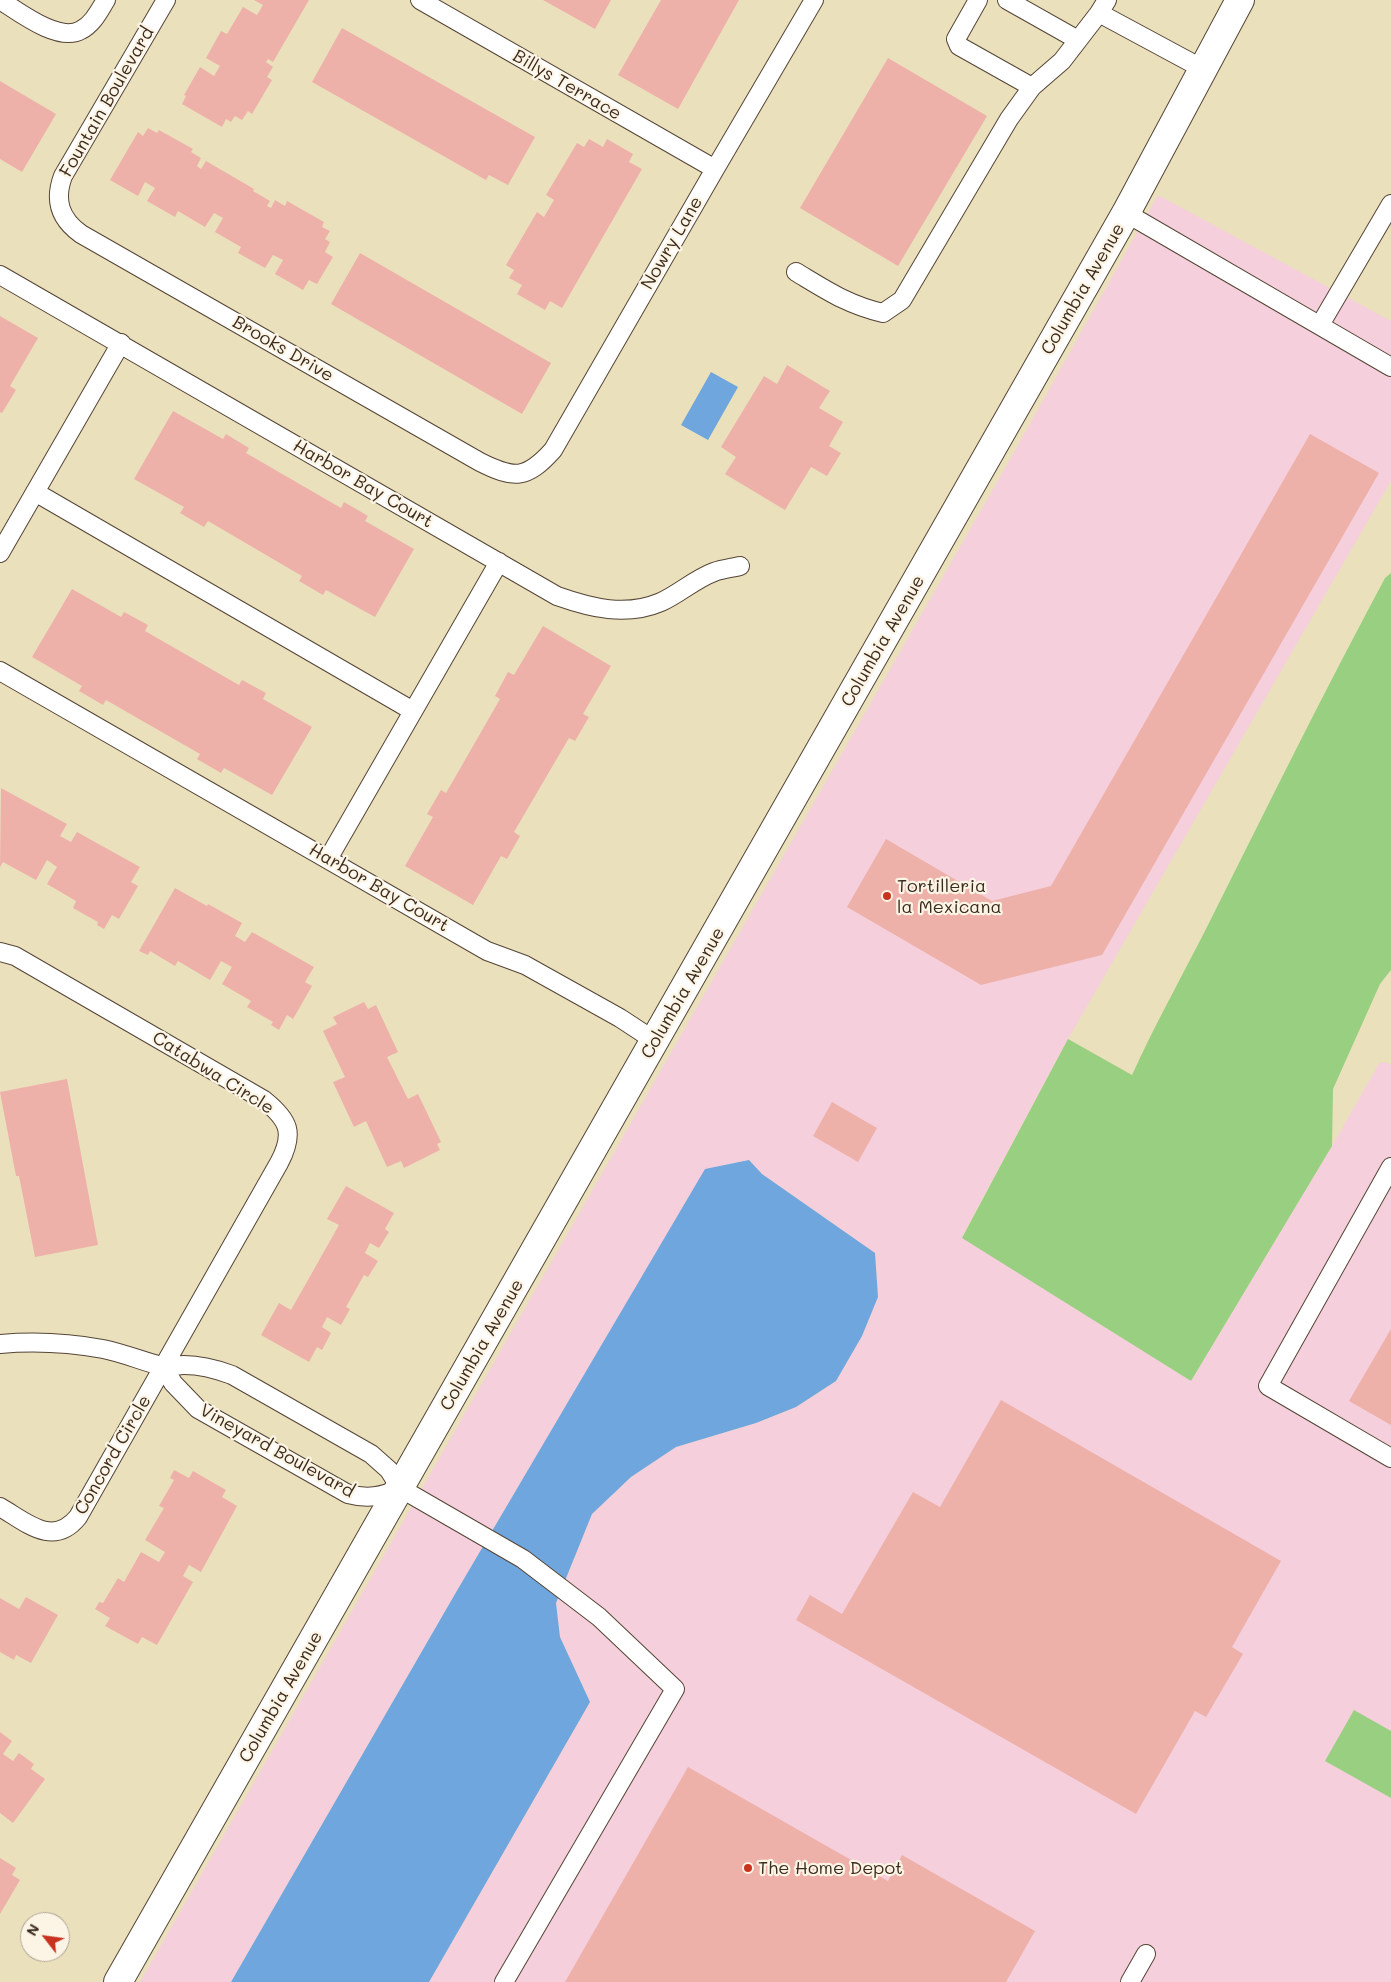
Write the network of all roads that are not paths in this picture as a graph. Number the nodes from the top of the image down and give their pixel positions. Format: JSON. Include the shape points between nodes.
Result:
{"nodes":[{"id":1,"x":0,"y":0,"type":"edge"},
{"id":2,"x":166,"y":0,"type":"edge"},
{"id":3,"x":420,"y":0,"type":"edge"},
{"id":4,"x":814,"y":0,"type":"edge"},
{"id":5,"x":978,"y":0,"type":"edge"},
{"id":6,"x":1007,"y":0,"type":"edge"},
{"id":7,"x":1240,"y":0,"type":"edge"},
{"id":8,"x":102,"y":6,"type":"edge"},
{"id":9,"x":1103,"y":7,"type":"edge"},
{"id":10,"x":1078,"y":40,"type":"junction"},
{"id":11,"x":1203,"y":69,"type":"junction"},
{"id":12,"x":1032,"y":87,"type":"junction"},
{"id":13,"x":714,"y":169,"type":"junction"},
{"id":14,"x":1391,"y":204,"type":"edge"},
{"id":15,"x":59,"y":208,"type":"joint"},
{"id":16,"x":1126,"y":213,"type":"junction"},
{"id":17,"x":796,"y":272,"type":"dead end"},
{"id":18,"x":0,"y":275,"type":"edge"},
{"id":19,"x":1320,"y":325,"type":"junction"},
{"id":20,"x":121,"y":343,"type":"junction"},
{"id":21,"x":1391,"y":366,"type":"edge"},
{"id":22,"x":519,"y":475,"type":"joint"},
{"id":23,"x":35,"y":492,"type":"junction"},
{"id":24,"x":0,"y":553,"type":"edge"},
{"id":25,"x":498,"y":562,"type":"junction"},
{"id":26,"x":740,"y":566,"type":"dead end"},
{"id":27,"x":0,"y":671,"type":"edge"},
{"id":28,"x":413,"y":711,"type":"junction"},
{"id":29,"x":328,"y":859,"type":"junction"},
{"id":30,"x":0,"y":952,"type":"edge"},
{"id":31,"x":655,"y":1041,"type":"junction"},
{"id":32,"x":1391,"y":1167,"type":"edge"},
{"id":33,"x":0,"y":1344,"type":"edge"},
{"id":34,"x":164,"y":1367,"type":"junction"},
{"id":35,"x":1391,"y":1458,"type":"edge"},
{"id":36,"x":400,"y":1488,"type":"junction"},
{"id":37,"x":0,"y":1507,"type":"edge"},
{"id":38,"x":1146,"y":1954,"type":"dead end"},
{"id":39,"x":118,"y":1982,"type":"edge"},
{"id":40,"x":504,"y":1982,"type":"edge"},
{"id":41,"x":1130,"y":1982,"type":"edge"}],
"edges":[{"from":1,"to":8,"type":"lane","via":[[46,28],[72,33],[81,31],[90,23]]},
{"from":2,"to":15,"type":"lane","name":"Fountain Boulevard","via":[[63,176]]},
{"from":3,"to":13,"type":"lane","name":"Billys Terrace"},
{"from":4,"to":13,"type":"lane","name":"Nowry Lane"},
{"from":5,"to":12,"type":"lane","via":[[956,39],[959,46]]},
{"from":6,"to":10,"type":"lane"},
{"from":7,"to":11,"type":"street","name":"Columbia Avenue"},
{"from":9,"to":10,"type":"lane"},
{"from":9,"to":11,"type":"lane"},
{"from":10,"to":12,"type":"lane","via":[[1062,61]]},
{"from":11,"to":16,"type":"street","name":"Columbia Avenue"},
{"from":12,"to":17,"type":"lane","via":[[1009,119],[909,290],[894,307],[884,312],[846,302]]},
{"from":13,"to":22,"type":"lane","name":"Nowry Lane","via":[[553,450],[531,471]]},
{"from":14,"to":19,"type":"lane"},
{"from":15,"to":22,"type":"lane","name":"Brooks Drive","via":[[64,218],[81,234],[480,462]]},
{"from":16,"to":19,"type":"lane"},
{"from":16,"to":31,"type":"street","name":"Columbia Avenue"},
{"from":18,"to":20,"type":"lane","name":"Harbor Bay Court"},
{"from":19,"to":21,"type":"lane"},
{"from":20,"to":23,"type":"lane"},
{"from":20,"to":25,"type":"lane","name":"Harbor Bay Court"},
{"from":23,"to":24,"type":"lane"},
{"from":23,"to":28,"type":"lane"},
{"from":25,"to":26,"type":"lane","name":"Harbor Bay Court","via":[[557,596],[617,611],[663,601],[715,571]]},
{"from":25,"to":28,"type":"lane"},
{"from":27,"to":29,"type":"lane","name":"Harbor Bay Court"},
{"from":28,"to":29,"type":"lane"},
{"from":29,"to":31,"type":"lane","name":"Harbor Bay Court","via":[[487,951],[525,964]]},
{"from":30,"to":34,"type":"lane","name":"Catabwa Circle","via":[[15,956],[264,1100],[283,1116],[288,1140],[285,1152]]},
{"from":31,"to":36,"type":"street","name":"Columbia Avenue"},
{"from":32,"to":35,"type":"lane","via":[[1268,1386]]},
{"from":33,"to":34,"type":"lane","via":[[38,1343],[102,1349]]},
{"from":34,"to":36,"type":"lane","via":[[199,1365],[232,1375],[371,1454],[389,1470]]},
{"from":34,"to":36,"type":"lane","name":"Vineyard Boulevard","via":[[173,1383],[198,1409],[348,1494],[362,1498],[377,1497]]},
{"from":34,"to":37,"type":"lane","name":"Concord Circle","via":[[70,1527],[48,1532]]},
{"from":36,"to":39,"type":"street","name":"Columbia Avenue"},
{"from":36,"to":40,"type":"lane","via":[[523,1559],[599,1617],[674,1689]]},
{"from":38,"to":41,"type":"lane"}]}
